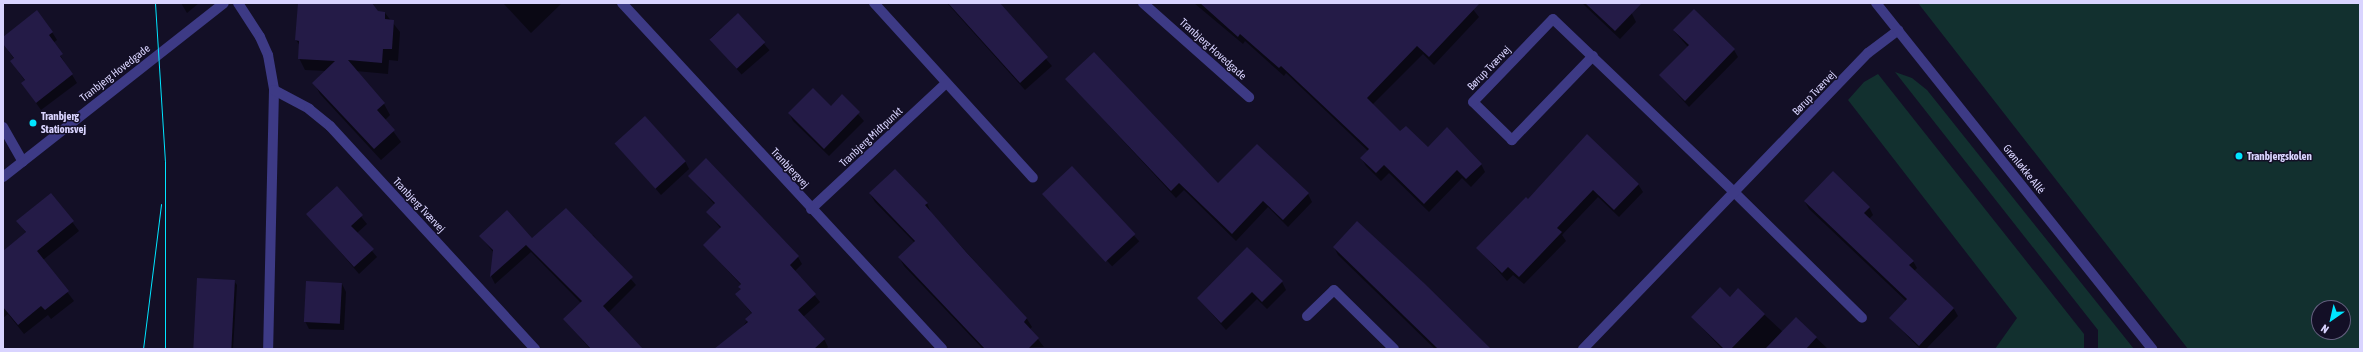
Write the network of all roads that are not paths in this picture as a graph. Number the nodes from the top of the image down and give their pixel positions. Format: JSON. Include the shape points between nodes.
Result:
{"nodes":[{"id":1,"x":224,"y":3,"type":"edge"},
{"id":2,"x":238,"y":3,"type":"edge"},
{"id":3,"x":622,"y":3,"type":"edge"},
{"id":4,"x":874,"y":3,"type":"edge"},
{"id":5,"x":1143,"y":3,"type":"edge"},
{"id":6,"x":1876,"y":3,"type":"edge"},
{"id":7,"x":1898,"y":30,"type":"junction"},
{"id":8,"x":1593,"y":56,"type":"junction"},
{"id":9,"x":946,"y":82,"type":"junction"},
{"id":10,"x":274,"y":90,"type":"junction"},
{"id":11,"x":1249,"y":97,"type":"dead end"},
{"id":12,"x":3,"y":127,"type":"edge"},
{"id":13,"x":23,"y":162,"type":"junction"},
{"id":14,"x":3,"y":177,"type":"edge"},
{"id":15,"x":1033,"y":178,"type":"dead end"},
{"id":16,"x":1735,"y":193,"type":"junction"},
{"id":17,"x":811,"y":209,"type":"junction"},
{"id":18,"x":1307,"y":316,"type":"dead end"},
{"id":19,"x":1862,"y":318,"type":"dead end"},
{"id":20,"x":268,"y":349,"type":"edge"},
{"id":21,"x":535,"y":349,"type":"edge"},
{"id":22,"x":942,"y":349,"type":"edge"},
{"id":23,"x":1394,"y":349,"type":"edge"},
{"id":24,"x":1583,"y":349,"type":"edge"},
{"id":25,"x":2152,"y":349,"type":"edge"}],
"edges":[{"from":1,"to":13,"type":"street","name":"Tranbjerg Hovedgade"},
{"from":2,"to":10,"type":"street","via":[[260,37],[268,55]]},
{"from":3,"to":17,"type":"street","name":"Tranbjergvej"},
{"from":4,"to":9,"type":"street"},
{"from":5,"to":11,"type":"street","name":"Tranbjerg Hovedgade"},
{"from":6,"to":7,"type":"street","name":"Grønløkke Allé"},
{"from":7,"to":16,"type":"street","name":"Børup Tværvej","via":[[1868,53]]},
{"from":7,"to":25,"type":"street","name":"Grønløkke Allé"},
{"from":8,"to":8,"type":"street","name":"Børup Tværvej","via":[[1512,140],[1473,102],[1553,18]]},
{"from":8,"to":16,"type":"street","name":"Børup Tværvej"},
{"from":9,"to":15,"type":"street"},
{"from":9,"to":17,"type":"street","name":"Tranbjerg Midtpunkt"},
{"from":10,"to":20,"type":"street"},
{"from":10,"to":21,"type":"street","name":"Tranbjerg Tværvej","via":[[309,109],[330,126]]},
{"from":12,"to":13,"type":"street"},
{"from":13,"to":14,"type":"street","name":"Tranbjerg Hovedgade"},
{"from":16,"to":19,"type":"street","name":"Børup Tværvej"},
{"from":16,"to":24,"type":"street","name":"Børup Tværvej"},
{"from":17,"to":22,"type":"street","name":"Tranbjergvej"},
{"from":18,"to":23,"type":"street","via":[[1334,290]]}]}
